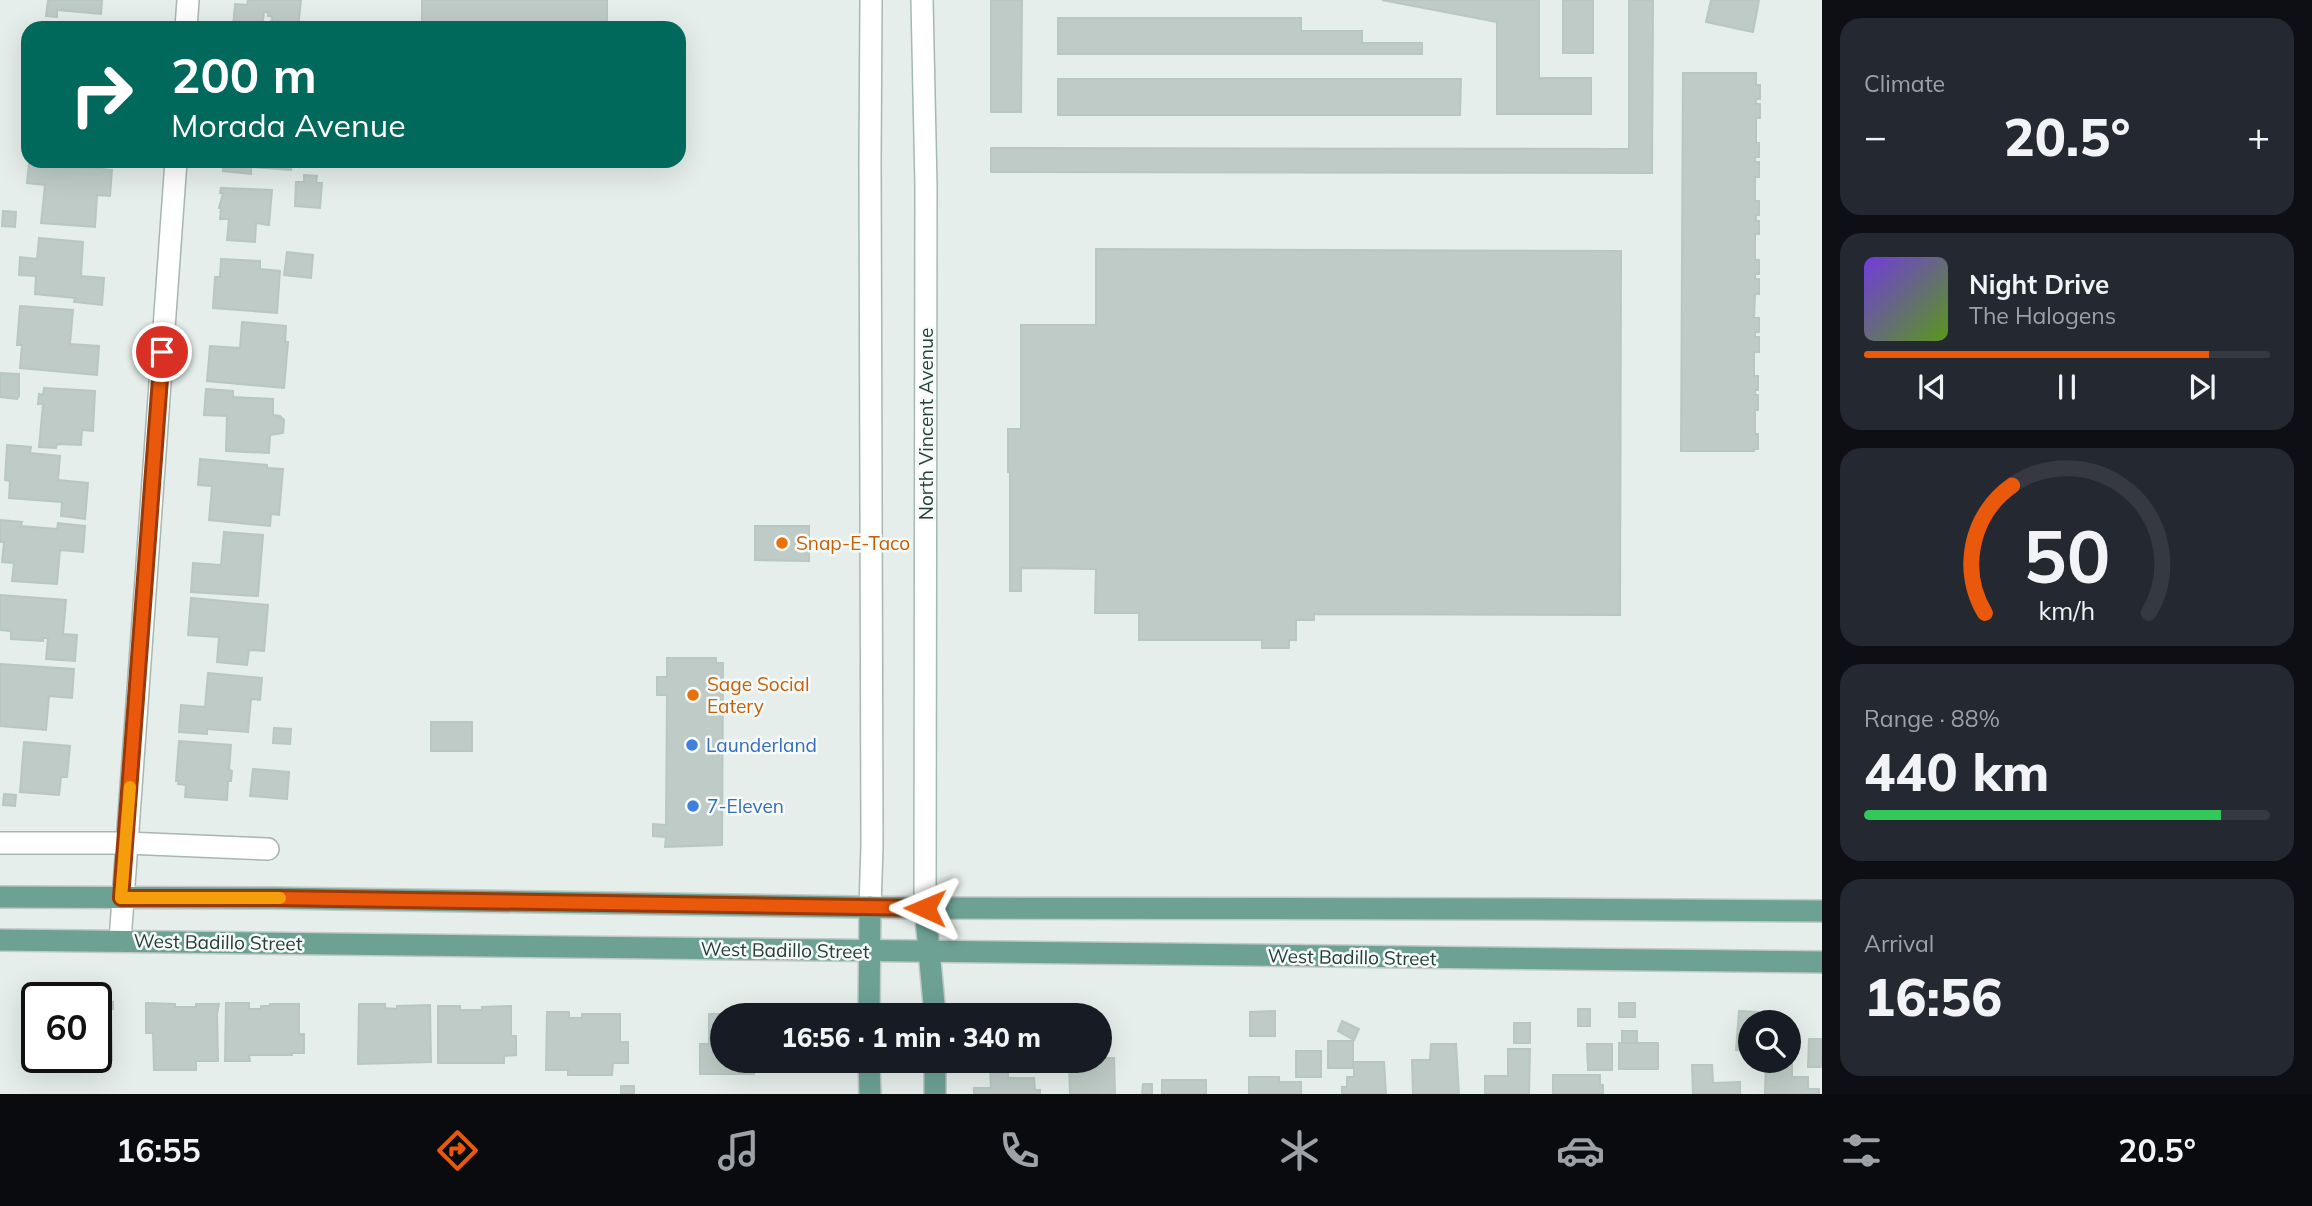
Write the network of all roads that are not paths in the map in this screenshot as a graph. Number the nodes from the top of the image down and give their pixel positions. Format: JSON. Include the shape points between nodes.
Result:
{"nodes":[{"id":1,"x":188,"y":0,"type":"edge"},
{"id":2,"x":871,"y":0,"type":"edge"},
{"id":3,"x":922,"y":0,"type":"edge"},
{"id":4,"x":186,"y":21,"type":"edge"},
{"id":5,"x":175,"y":168,"type":"edge"},
{"id":6,"x":0,"y":843,"type":"edge"},
{"id":7,"x":125,"y":843,"type":"junction"},
{"id":8,"x":268,"y":849,"type":"dead end"},
{"id":9,"x":0,"y":897,"type":"edge"},
{"id":10,"x":121,"y":898,"type":"junction"},
{"id":11,"x":870,"y":907,"type":"junction"},
{"id":12,"x":925,"y":908,"type":"junction"},
{"id":13,"x":1822,"y":911,"type":"edge"},
{"id":14,"x":0,"y":940,"type":"edge"},
{"id":15,"x":120,"y":941,"type":"junction"},
{"id":16,"x":869,"y":951,"type":"junction"},
{"id":17,"x":929,"y":952,"type":"junction"},
{"id":18,"x":1822,"y":961,"type":"edge"},
{"id":19,"x":869,"y":1003,"type":"edge"},
{"id":20,"x":933,"y":1003,"type":"edge"},
{"id":21,"x":869,"y":1073,"type":"edge"},
{"id":22,"x":935,"y":1073,"type":"edge"},
{"id":23,"x":870,"y":1094,"type":"edge"},
{"id":24,"x":935,"y":1094,"type":"edge"}],
"edges":[{"from":1,"to":4,"type":"street"},
{"from":2,"to":11,"type":"street"},
{"from":3,"to":12,"type":"street","name":"North Vincent Avenue"},
{"from":5,"to":7,"type":"street"},
{"from":6,"to":7,"type":"street"},
{"from":7,"to":8,"type":"street"},
{"from":7,"to":10,"type":"street"},
{"from":9,"to":10,"type":"main road"},
{"from":10,"to":11,"type":"main road"},
{"from":10,"to":15,"type":"street"},
{"from":11,"to":12,"type":"main road"},
{"from":11,"to":16,"type":"main road"},
{"from":12,"to":13,"type":"main road"},
{"from":12,"to":17,"type":"main road","name":"North Vincent Avenue"},
{"from":14,"to":15,"type":"main road","name":"West Badillo Street"},
{"from":15,"to":16,"type":"main road","name":"West Badillo Street"},
{"from":16,"to":17,"type":"main road","name":"West Badillo Street"},
{"from":16,"to":19,"type":"main road"},
{"from":17,"to":18,"type":"main road","name":"West Badillo Street"},
{"from":17,"to":20,"type":"main road","name":"North Vincent Avenue"},
{"from":21,"to":23,"type":"main road"},
{"from":22,"to":24,"type":"main road"}]}
